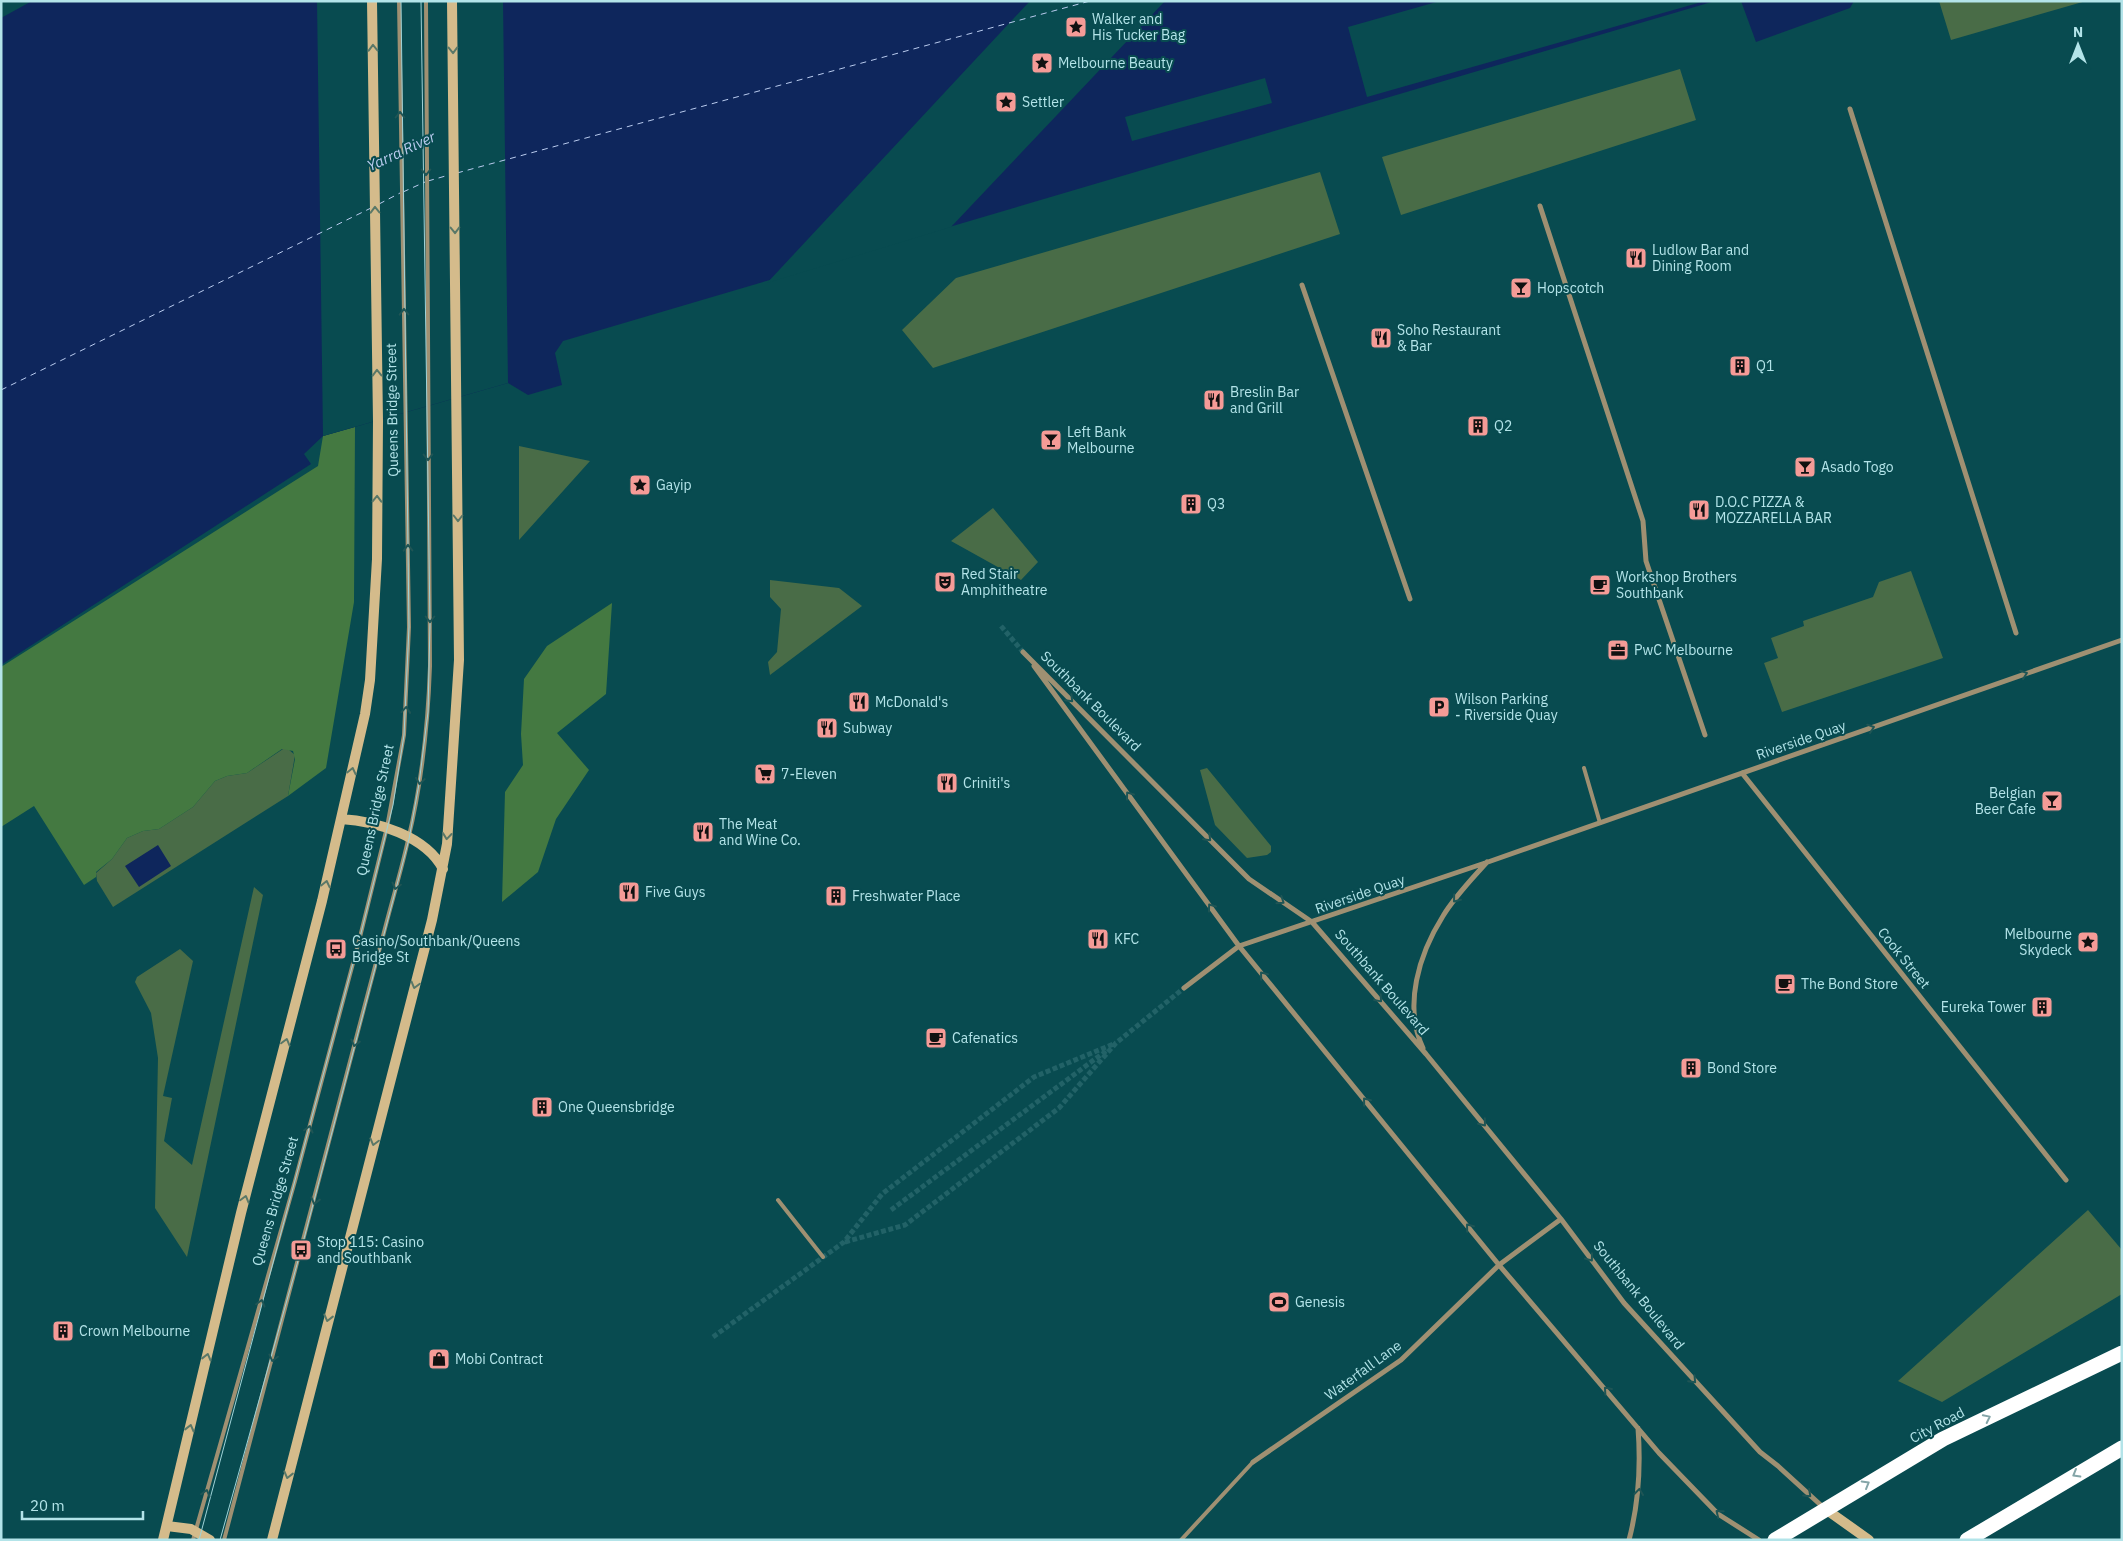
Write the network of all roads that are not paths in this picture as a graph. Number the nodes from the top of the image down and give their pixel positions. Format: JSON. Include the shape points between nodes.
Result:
{"nodes":[{"id":1,"x":372,"y":1,"type":"edge"},
{"id":2,"x":399,"y":1,"type":"edge"},
{"id":3,"x":426,"y":1,"type":"edge"},
{"id":4,"x":452,"y":1,"type":"edge"},
{"id":5,"x":1850,"y":109,"type":"dead end"},
{"id":6,"x":1540,"y":206,"type":"dead end"},
{"id":7,"x":1302,"y":285,"type":"dead end"},
{"id":8,"x":1410,"y":599,"type":"dead end"},
{"id":9,"x":2016,"y":633,"type":"dead end"},
{"id":10,"x":2122,"y":640,"type":"edge"},
{"id":11,"x":1704,"y":734,"type":"dead end"},
{"id":12,"x":1584,"y":768,"type":"dead end"},
{"id":13,"x":1742,"y":773,"type":"junction"},
{"id":14,"x":341,"y":819,"type":"junction"},
{"id":15,"x":1600,"y":823,"type":"junction"},
{"id":16,"x":387,"y":827,"type":"junction"},
{"id":17,"x":409,"y":839,"type":"junction"},
{"id":18,"x":1488,"y":862,"type":"junction"},
{"id":19,"x":443,"y":869,"type":"junction"},
{"id":20,"x":1312,"y":922,"type":"junction"},
{"id":21,"x":1239,"y":946,"type":"junction"},
{"id":22,"x":1184,"y":988,"type":"tunnel mouth"},
{"id":23,"x":1426,"y":1054,"type":"junction"},
{"id":24,"x":2066,"y":1180,"type":"dead end"},
{"id":25,"x":778,"y":1200,"type":"dead end"},
{"id":26,"x":1561,"y":1219,"type":"junction"},
{"id":27,"x":823,"y":1257,"type":"dead end"},
{"id":28,"x":1499,"y":1265,"type":"junction"},
{"id":29,"x":2122,"y":1354,"type":"edge"},
{"id":30,"x":1638,"y":1427,"type":"junction"},
{"id":31,"x":2122,"y":1448,"type":"edge"},
{"id":32,"x":1253,"y":1462,"type":"joint"},
{"id":33,"x":1824,"y":1508,"type":"junction"},
{"id":34,"x":167,"y":1526,"type":"junction"},
{"id":35,"x":194,"y":1535,"type":"edge"},
{"id":36,"x":163,"y":1540,"type":"edge"},
{"id":37,"x":210,"y":1540,"type":"edge"},
{"id":38,"x":224,"y":1540,"type":"edge"},
{"id":39,"x":272,"y":1540,"type":"edge"},
{"id":40,"x":1181,"y":1540,"type":"edge"},
{"id":41,"x":1629,"y":1540,"type":"edge"},
{"id":42,"x":1759,"y":1540,"type":"edge"},
{"id":43,"x":1775,"y":1540,"type":"edge"},
{"id":44,"x":1869,"y":1540,"type":"edge"},
{"id":45,"x":1967,"y":1540,"type":"edge"}],
"edges":[{"from":14,"to":1,"type":"street","name":"Queens Bridge Street","one_way":true,"via":[[370,680],[376,559],[378,421]]},
{"from":16,"to":2,"type":"lane","name":"Queens Bridge Street","one_way":true,"via":[[404,735],[408,679]]},
{"from":3,"to":17,"type":"lane","one_way":true,"via":[[430,623],[428,712]]},
{"from":4,"to":19,"type":"street","one_way":true,"via":[[459,660]]},
{"from":5,"to":9,"type":"street"},
{"from":6,"to":11,"type":"street","via":[[1642,521],[1646,562]]},
{"from":7,"to":8,"type":"street"},
{"from":13,"to":10,"type":"street","name":"Riverside Quay","one_way":true},
{"from":12,"to":15,"type":"lane"},
{"from":13,"to":15,"type":"street","name":"Riverside Quay"},
{"from":13,"to":24,"type":"street","name":"Cook Street"},
{"from":14,"to":16,"type":"street","via":[[368,821]]},
{"from":34,"to":14,"type":"street","name":"Queens Bridge Street","one_way":true,"via":[[241,1213]]},
{"from":15,"to":18,"type":"street","name":"Riverside Quay"},
{"from":16,"to":17,"type":"street"},
{"from":35,"to":16,"type":"lane","name":"Queens Bridge Street","one_way":true,"via":[[295,1181]]},
{"from":17,"to":19,"type":"street","via":[[432,852]]},
{"from":17,"to":38,"type":"lane","one_way":true},
{"from":18,"to":20,"type":"street","name":"Riverside Quay"},
{"from":18,"to":23,"type":"street","one_way":true,"via":[[1443,916],[1425,951],[1413,1011],[1415,1027]]},
{"from":19,"to":39,"type":"street","one_way":true},
{"from":20,"to":21,"type":"street","name":"Riverside Quay"},
{"from":21,"to":20,"type":"street","name":"Southbank Boulevard","one_way":true,"via":[[1023,652],[1249,879]]},
{"from":20,"to":23,"type":"street","name":"Southbank Boulevard","one_way":true},
{"from":21,"to":22,"type":"street"},
{"from":28,"to":21,"type":"street","name":"Southbank Boulevard","one_way":true},
{"from":23,"to":26,"type":"street","name":"Southbank Boulevard","one_way":true},
{"from":25,"to":27,"type":"lane"},
{"from":26,"to":28,"type":"street","name":"Waterfall Lane"},
{"from":26,"to":33,"type":"street","name":"Southbank Boulevard","one_way":true,"via":[[1624,1303],[1660,1344],[1760,1452]]},
{"from":30,"to":28,"type":"street","name":"Southbank Boulevard","one_way":true},
{"from":28,"to":32,"type":"street","name":"Waterfall Lane","via":[[1400,1360]]},
{"from":33,"to":29,"type":"highway","name":"City Road","one_way":true,"via":[[1943,1439]]},
{"from":41,"to":30,"type":"street","one_way":true,"via":[[1641,1468]]},
{"from":42,"to":30,"type":"street","name":"Southbank Boulevard","one_way":true,"via":[[1718,1514]]},
{"from":31,"to":45,"type":"highway","one_way":true},
{"from":32,"to":40,"type":"lane"},
{"from":33,"to":43,"type":"highway","name":"City Road"},
{"from":33,"to":44,"type":"street","name":"Southbank Boulevard"},
{"from":34,"to":35,"type":"street"},
{"from":34,"to":36,"type":"street","name":"Queens Bridge Street"},
{"from":35,"to":37,"type":"street"}]}
